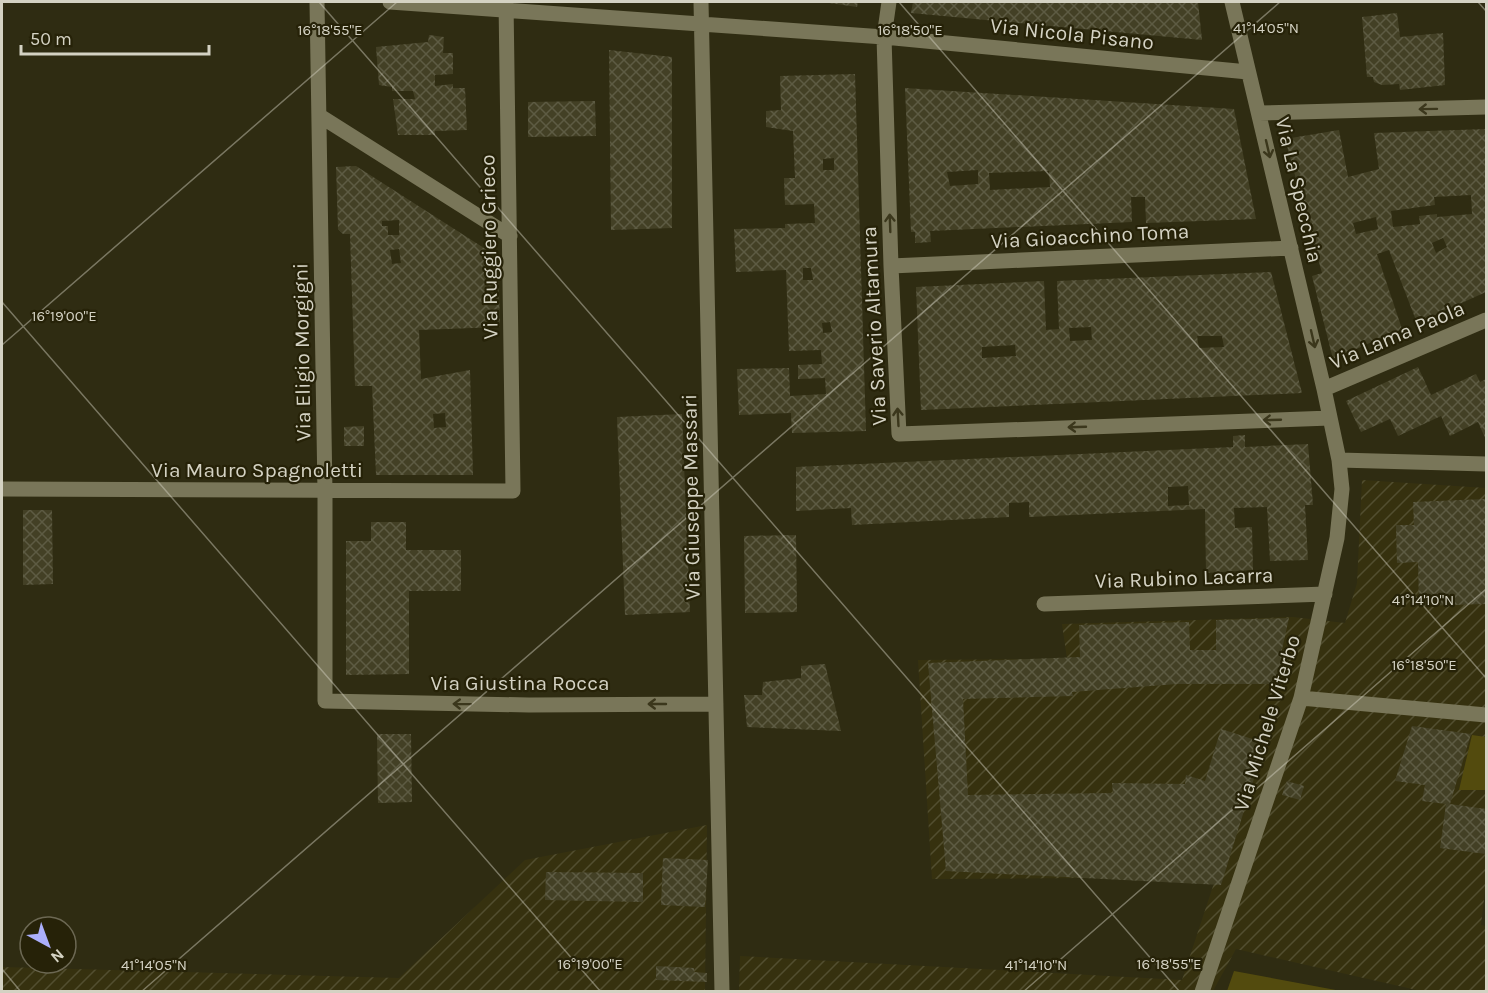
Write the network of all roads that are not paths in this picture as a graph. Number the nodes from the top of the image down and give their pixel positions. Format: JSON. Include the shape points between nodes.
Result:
{"nodes":[{"id":1,"x":317,"y":2,"type":"edge"},
{"id":2,"x":390,"y":2,"type":"edge"},
{"id":3,"x":701,"y":2,"type":"edge"},
{"id":4,"x":889,"y":2,"type":"edge"},
{"id":5,"x":1232,"y":2,"type":"edge"},
{"id":6,"x":506,"y":6,"type":"edge"},
{"id":7,"x":702,"y":25,"type":"junction"},
{"id":8,"x":884,"y":37,"type":"junction"},
{"id":9,"x":1248,"y":72,"type":"junction"},
{"id":10,"x":1486,"y":107,"type":"edge"},
{"id":11,"x":1259,"y":113,"type":"junction"},
{"id":12,"x":320,"y":116,"type":"junction"},
{"id":13,"x":510,"y":236,"type":"junction"},
{"id":14,"x":1291,"y":248,"type":"junction"},
{"id":15,"x":891,"y":266,"type":"junction"},
{"id":16,"x":1486,"y":320,"type":"edge"},
{"id":17,"x":1324,"y":389,"type":"junction"},
{"id":18,"x":1330,"y":417,"type":"junction"},
{"id":19,"x":1340,"y":460,"type":"junction"},
{"id":20,"x":1486,"y":464,"type":"edge"},
{"id":21,"x":2,"y":489,"type":"edge"},
{"id":22,"x":513,"y":491,"type":"joint"},
{"id":23,"x":325,"y":492,"type":"junction"},
{"id":24,"x":1325,"y":594,"type":"junction"},
{"id":25,"x":1044,"y":604,"type":"dead end"},
{"id":26,"x":1301,"y":698,"type":"junction"},
{"id":27,"x":325,"y":701,"type":"joint"},
{"id":28,"x":716,"y":704,"type":"junction"},
{"id":29,"x":1486,"y":716,"type":"edge"},
{"id":30,"x":722,"y":992,"type":"edge"},
{"id":31,"x":1202,"y":992,"type":"edge"}],
"edges":[{"from":1,"to":12,"type":"street","name":"Via Eligio Morgigni"},
{"from":2,"to":6,"type":"street","name":"Via Nicola Pisano"},
{"from":3,"to":7,"type":"street","name":"Via Giuseppe Massari"},
{"from":4,"to":8,"type":"street","name":"Via Saverio Altamura"},
{"from":5,"to":9,"type":"street","name":"Via La Specchia"},
{"from":6,"to":7,"type":"street","name":"Via Nicola Pisano"},
{"from":6,"to":13,"type":"street","name":"Via Ruggiero Grieco"},
{"from":7,"to":8,"type":"street","name":"Via Nicola Pisano"},
{"from":7,"to":28,"type":"street","name":"Via Giuseppe Massari"},
{"from":8,"to":9,"type":"street","name":"Via Nicola Pisano"},
{"from":15,"to":8,"type":"street","name":"Via Saverio Altamura","one_way":true},
{"from":9,"to":11,"type":"street","name":"Via La Specchia"},
{"from":10,"to":11,"type":"street","one_way":true},
{"from":11,"to":14,"type":"street","name":"Via La Specchia","one_way":true},
{"from":12,"to":13,"type":"street"},
{"from":12,"to":23,"type":"street","name":"Via Eligio Morgigni"},
{"from":13,"to":22,"type":"street","name":"Via Ruggiero Grieco"},
{"from":14,"to":15,"type":"street","name":"Via Gioacchino Toma"},
{"from":14,"to":17,"type":"street","name":"Via La Specchia","one_way":true},
{"from":18,"to":15,"type":"street","name":"Via Saverio Altamura","one_way":true,"via":[[899,434]]},
{"from":16,"to":17,"type":"street","name":"Via Lama Paola"},
{"from":17,"to":18,"type":"street","name":"Via Michele Viterbo"},
{"from":18,"to":19,"type":"street","name":"Via Michele Viterbo"},
{"from":19,"to":20,"type":"street"},
{"from":19,"to":24,"type":"street","name":"Via Michele Viterbo","via":[[1342,489],[1337,538]]},
{"from":21,"to":23,"type":"street","name":"Via Mauro Spagnoletti"},
{"from":22,"to":23,"type":"street","name":"Via Mauro Spagnoletti"},
{"from":23,"to":27,"type":"street","name":"Via Eligio Morgigni"},
{"from":24,"to":25,"type":"street","name":"Via Rubino Lacarra"},
{"from":24,"to":26,"type":"street","name":"Via Michele Viterbo"},
{"from":26,"to":29,"type":"street"},
{"from":26,"to":31,"type":"street","name":"Via Michele Viterbo"},
{"from":28,"to":27,"type":"street","name":"Via Giustina Rocca","one_way":true},
{"from":28,"to":30,"type":"street","name":"Via Giuseppe Massari"}]}
